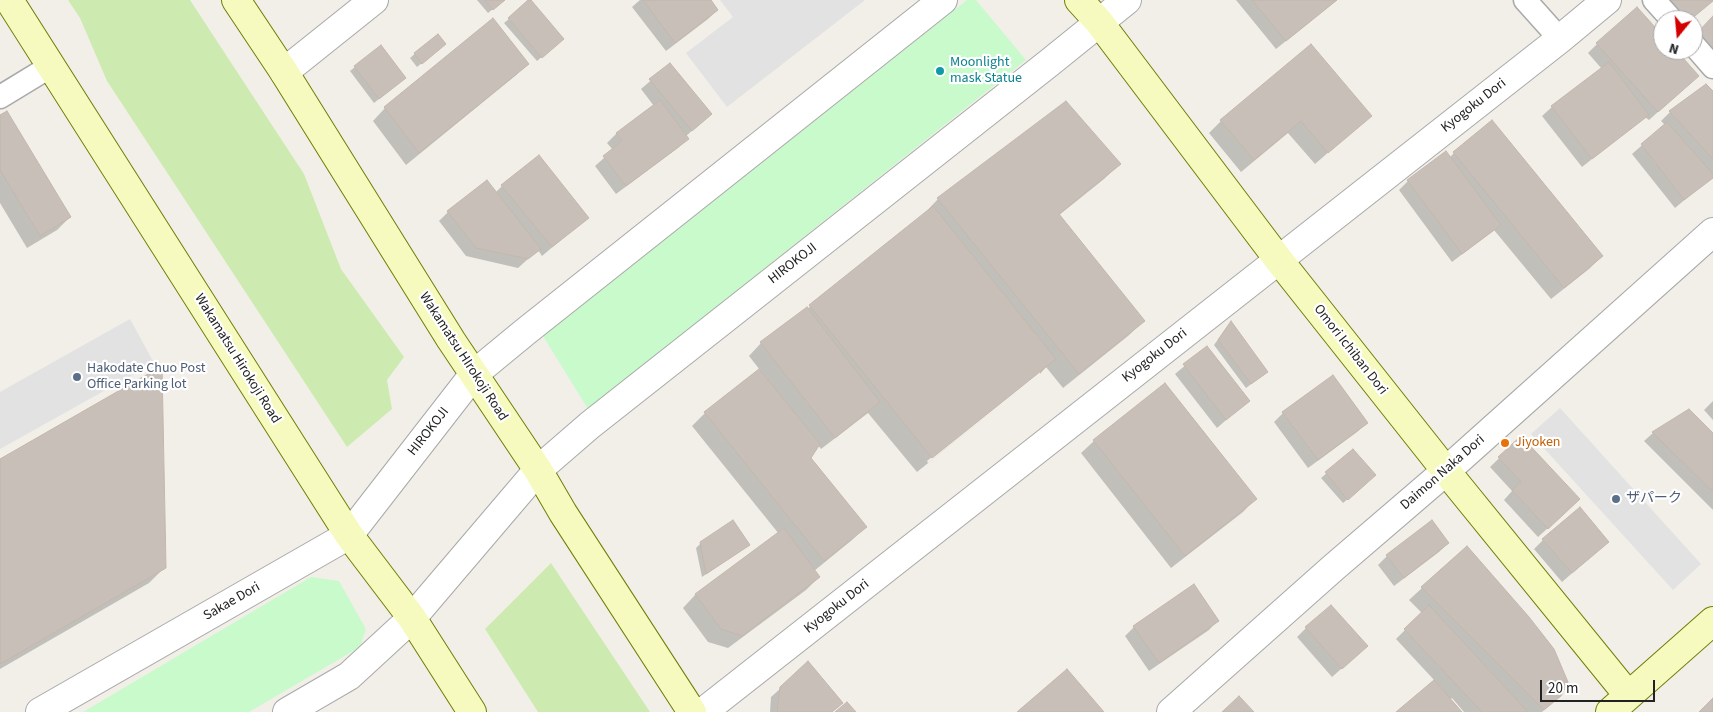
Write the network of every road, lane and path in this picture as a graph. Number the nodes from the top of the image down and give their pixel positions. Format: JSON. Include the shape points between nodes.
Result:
{"nodes":[{"id":1,"x":9,"y":0,"type":"edge"},
{"id":2,"x":236,"y":0,"type":"edge"},
{"id":3,"x":374,"y":0,"type":"edge"},
{"id":4,"x":943,"y":0,"type":"edge"},
{"id":5,"x":1079,"y":0,"type":"edge"},
{"id":6,"x":1127,"y":0,"type":"edge"},
{"id":7,"x":1525,"y":0,"type":"edge"},
{"id":8,"x":1607,"y":0,"type":"edge"},
{"id":9,"x":1654,"y":0,"type":"edge"},
{"id":10,"x":1663,"y":10,"type":"edge"},
{"id":11,"x":1099,"y":22,"type":"junction"},
{"id":12,"x":1560,"y":39,"type":"junction"},
{"id":13,"x":1703,"y":56,"type":"edge"},
{"id":14,"x":51,"y":66,"type":"junction"},
{"id":15,"x":1713,"y":67,"type":"edge"},
{"id":16,"x":284,"y":72,"type":"junction"},
{"id":17,"x":0,"y":97,"type":"edge"},
{"id":18,"x":1713,"y":232,"type":"edge"},
{"id":19,"x":1278,"y":259,"type":"junction"},
{"id":20,"x":474,"y":374,"type":"junction"},
{"id":21,"x":402,"y":467,"type":"joint"},
{"id":22,"x":538,"y":470,"type":"junction"},
{"id":23,"x":1446,"y":471,"type":"junction"},
{"id":24,"x":349,"y":536,"type":"junction"},
{"id":25,"x":412,"y":618,"type":"junction"},
{"id":26,"x":1713,"y":621,"type":"edge"},
{"id":27,"x":1619,"y":704,"type":"edge"},
{"id":28,"x":40,"y":712,"type":"edge"},
{"id":29,"x":287,"y":712,"type":"edge"},
{"id":30,"x":472,"y":712,"type":"edge"},
{"id":31,"x":692,"y":712,"type":"edge"},
{"id":32,"x":703,"y":712,"type":"edge"},
{"id":33,"x":1171,"y":712,"type":"edge"}],
"edges":[{"from":1,"to":14,"type":"street","name":"Wakamatsu Hirokoji Road"},
{"from":2,"to":16,"type":"street","name":"Wakamatsu HIrokoji Road"},
{"from":3,"to":16,"type":"street"},
{"from":4,"to":20,"type":"street","name":"HIROKOJI"},
{"from":5,"to":11,"type":"street","name":"Omori Ichiban Dori"},
{"from":6,"to":11,"type":"street","name":"HIROKOJI"},
{"from":7,"to":12,"type":"lane"},
{"from":8,"to":12,"type":"street","name":"Kyogoku Dori"},
{"from":9,"to":10,"type":"lane"},
{"from":11,"to":19,"type":"street","name":"Omori Ichiban Dori"},
{"from":11,"to":22,"type":"street","name":"HIROKOJI"},
{"from":12,"to":19,"type":"street","name":"Kyogoku Dori"},
{"from":13,"to":15,"type":"lane"},
{"from":14,"to":17,"type":"lane"},
{"from":14,"to":24,"type":"street","name":"Wakamatsu Hirokoji Road"},
{"from":16,"to":20,"type":"street","name":"Wakamatsu HIrokoji Road"},
{"from":18,"to":23,"type":"street","name":"Daimon Naka Dori"},
{"from":19,"to":23,"type":"street","name":"Omori Ichiban Dori"},
{"from":19,"to":32,"type":"street","name":"Kyogoku Dori"},
{"from":20,"to":21,"type":"street","name":"HIROKOJI"},
{"from":20,"to":22,"type":"street","name":"Wakamatsu HIrokoji Road"},
{"from":21,"to":24,"type":"street","name":"Sakae Dori"},
{"from":22,"to":25,"type":"street","name":"HIROKOJI"},
{"from":22,"to":31,"type":"street","name":"Wakamatsu HIrokoji Road","via":[[563,514]]},
{"from":23,"to":27,"type":"street","name":"Omori Ichiban Dori"},
{"from":23,"to":33,"type":"street","name":"Daimon Naka Dori"},
{"from":24,"to":25,"type":"street","name":"Wakamatsu Hirokoji Road"},
{"from":24,"to":28,"type":"street","name":"Sakae Dori"},
{"from":25,"to":29,"type":"street","via":[[348,676]]},
{"from":25,"to":30,"type":"street","name":"Wakamatsu Hirokoji Road"},
{"from":26,"to":27,"type":"street"}]}
